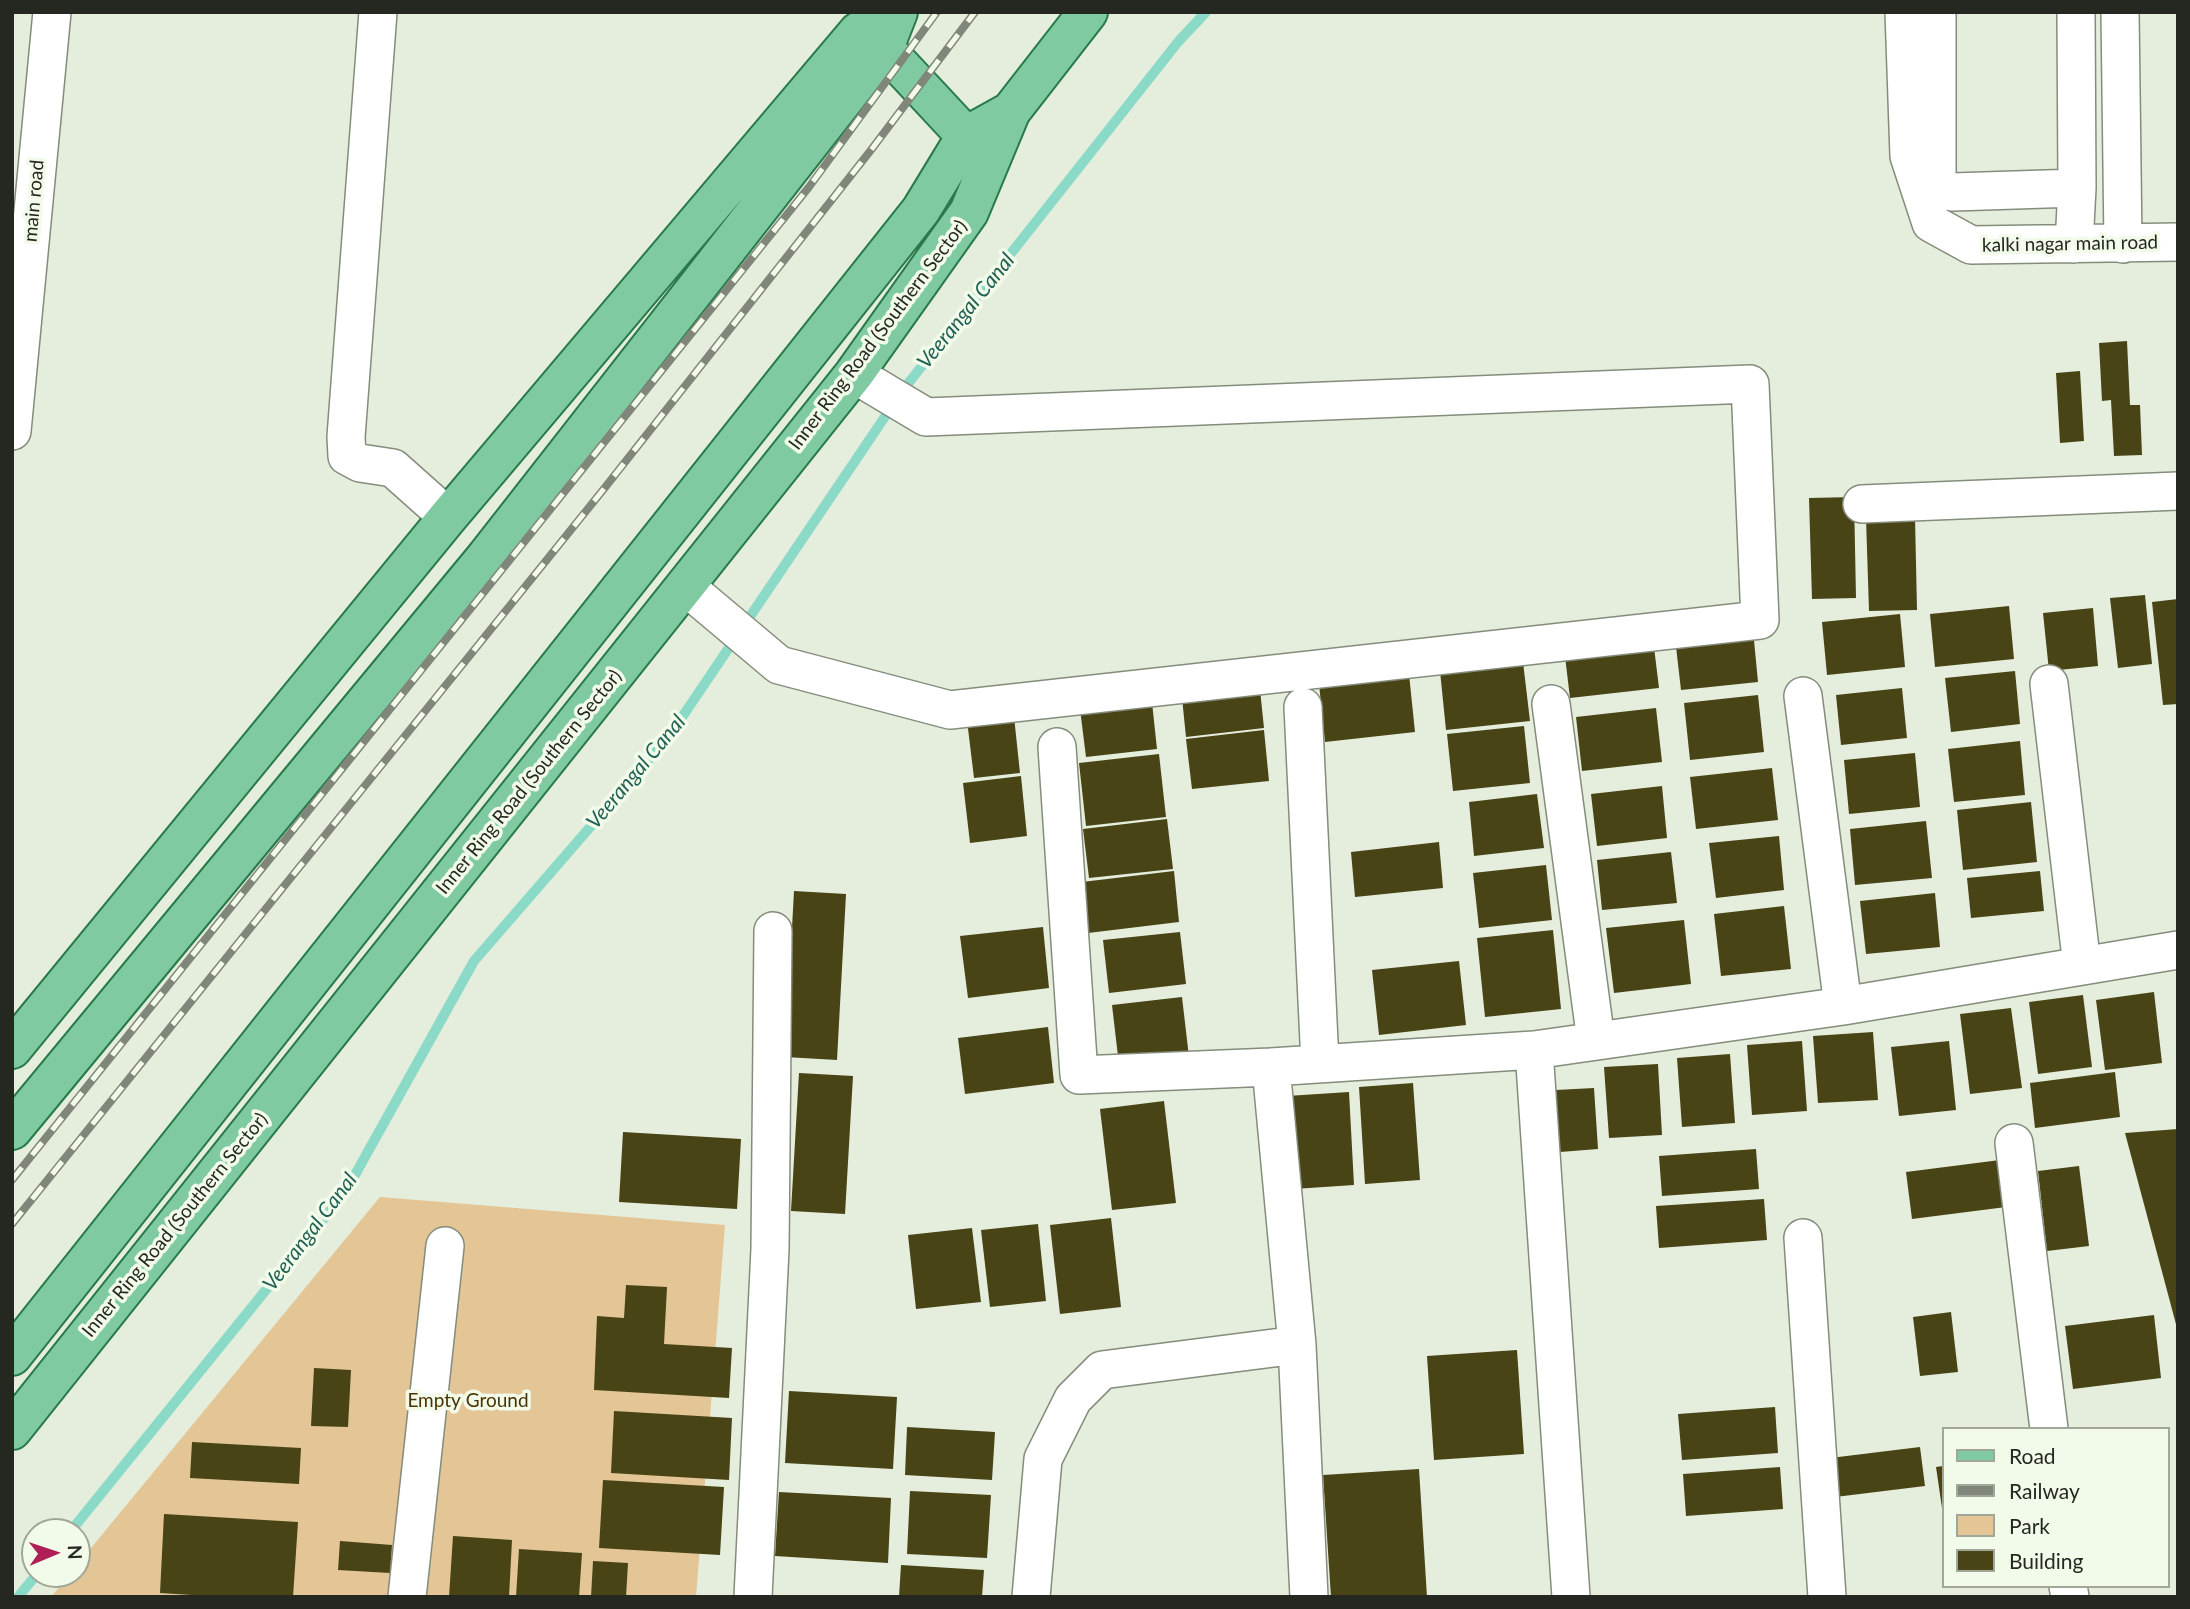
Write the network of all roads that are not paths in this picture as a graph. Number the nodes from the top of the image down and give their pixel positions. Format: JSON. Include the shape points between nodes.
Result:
{"nodes":[{"id":1,"x":52,"y":12,"type":"edge"},
{"id":2,"x":378,"y":12,"type":"edge"},
{"id":3,"x":898,"y":12,"type":"edge"},
{"id":4,"x":1088,"y":12,"type":"edge"},
{"id":5,"x":1904,"y":12,"type":"edge"},
{"id":6,"x":1937,"y":12,"type":"edge"},
{"id":7,"x":2076,"y":12,"type":"edge"},
{"id":8,"x":2120,"y":12,"type":"edge"},
{"id":9,"x":886,"y":30,"type":"edge"},
{"id":10,"x":1921,"y":67,"type":"junction"},
{"id":11,"x":1010,"y":111,"type":"junction"},
{"id":12,"x":966,"y":136,"type":"junction"},
{"id":13,"x":2077,"y":188,"type":"junction"},
{"id":14,"x":1959,"y":191,"type":"junction"},
{"id":15,"x":1962,"y":240,"type":"junction"},
{"id":16,"x":2178,"y":242,"type":"edge"},
{"id":17,"x":2074,"y":244,"type":"junction"},
{"id":18,"x":2123,"y":244,"type":"junction"},
{"id":19,"x":867,"y":382,"type":"junction"},
{"id":20,"x":12,"y":431,"type":"edge"},
{"id":21,"x":2178,"y":491,"type":"edge"},
{"id":22,"x":1862,"y":504,"type":"dead end"},
{"id":23,"x":448,"y":517,"type":"junction"},
{"id":24,"x":685,"y":586,"type":"junction"},
{"id":25,"x":2049,"y":684,"type":"dead end"},
{"id":26,"x":1802,"y":696,"type":"dead end"},
{"id":27,"x":1551,"y":704,"type":"dead end"},
{"id":28,"x":1303,"y":707,"type":"dead end"},
{"id":29,"x":1056,"y":747,"type":"dead end"},
{"id":30,"x":773,"y":930,"type":"dead end"},
{"id":31,"x":2178,"y":950,"type":"edge"},
{"id":32,"x":2082,"y":966,"type":"junction"},
{"id":33,"x":1843,"y":1006,"type":"junction"},
{"id":34,"x":1596,"y":1041,"type":"junction"},
{"id":35,"x":12,"y":1049,"type":"edge"},
{"id":36,"x":1534,"y":1050,"type":"junction"},
{"id":37,"x":1320,"y":1063,"type":"junction"},
{"id":38,"x":1271,"y":1067,"type":"junction"},
{"id":39,"x":12,"y":1130,"type":"edge"},
{"id":40,"x":2014,"y":1143,"type":"dead end"},
{"id":41,"x":1803,"y":1238,"type":"dead end"},
{"id":42,"x":444,"y":1246,"type":"dead end"},
{"id":43,"x":1297,"y":1345,"type":"junction"},
{"id":44,"x":12,"y":1356,"type":"edge"},
{"id":45,"x":2049,"y":1427,"type":"edge"},
{"id":46,"x":12,"y":1430,"type":"edge"},
{"id":47,"x":407,"y":1597,"type":"edge"},
{"id":48,"x":753,"y":1597,"type":"edge"},
{"id":49,"x":1031,"y":1597,"type":"edge"},
{"id":50,"x":1309,"y":1597,"type":"edge"},
{"id":51,"x":1571,"y":1597,"type":"edge"},
{"id":52,"x":1826,"y":1597,"type":"edge"}],
"edges":[{"from":1,"to":20,"type":"street","name":"main road"},
{"from":2,"to":23,"type":"street","via":[[347,456],[393,468]]},
{"from":3,"to":9,"type":"main road"},
{"from":4,"to":11,"type":"main road","name":"Inner Ring Road (Southern Sector)"},
{"from":5,"to":10,"type":"street","name":"kalki nagar main road"},
{"from":6,"to":10,"type":"street"},
{"from":7,"to":13,"type":"street"},
{"from":8,"to":18,"type":"street"},
{"from":9,"to":12,"type":"main road"},
{"from":9,"to":23,"type":"main road","via":[[858,32]]},
{"from":9,"to":39,"type":"main road","via":[[486,557]]},
{"from":10,"to":14,"type":"street","via":[[1937,184],[1943,190]]},
{"from":10,"to":15,"type":"street","name":"kalki nagar main road","via":[[1909,156],[1931,223]]},
{"from":11,"to":12,"type":"main road","name":"Inner Ring Road (Southern Sector)"},
{"from":11,"to":19,"type":"main road","name":"Inner Ring Road (Southern Sector)","via":[[969,212]]},
{"from":12,"to":44,"type":"main road","name":"Inner Ring Road (Southern Sector)","via":[[921,210]]},
{"from":13,"to":14,"type":"street"},
{"from":13,"to":17,"type":"street"},
{"from":14,"to":15,"type":"street"},
{"from":15,"to":17,"type":"street","name":"kalki nagar main road","via":[[1971,245]]},
{"from":16,"to":18,"type":"street","name":"kalki nagar main road"},
{"from":17,"to":18,"type":"street","name":"kalki nagar main road"},
{"from":19,"to":24,"type":"main road","name":"Inner Ring Road (Southern Sector)"},
{"from":19,"to":24,"type":"street","via":[[926,417],[1750,384],[1760,620],[950,710],[779,665]]},
{"from":21,"to":22,"type":"street"},
{"from":23,"to":35,"type":"main road"},
{"from":24,"to":46,"type":"main road","name":"Inner Ring Road (Southern Sector)"},
{"from":25,"to":32,"type":"street"},
{"from":26,"to":33,"type":"street"},
{"from":27,"to":34,"type":"street"},
{"from":28,"to":37,"type":"street"},
{"from":29,"to":38,"type":"street","via":[[1079,1075]]},
{"from":30,"to":48,"type":"street","via":[[770,1249]]},
{"from":31,"to":32,"type":"street"},
{"from":32,"to":33,"type":"street"},
{"from":33,"to":34,"type":"street"},
{"from":34,"to":36,"type":"street"},
{"from":36,"to":37,"type":"street"},
{"from":36,"to":51,"type":"street"},
{"from":37,"to":38,"type":"street"},
{"from":38,"to":43,"type":"street"},
{"from":40,"to":45,"type":"street"},
{"from":41,"to":52,"type":"street"},
{"from":42,"to":47,"type":"street"},
{"from":43,"to":49,"type":"street","via":[[1102,1370],[1073,1399],[1042,1459]]},
{"from":43,"to":50,"type":"street"}]}
